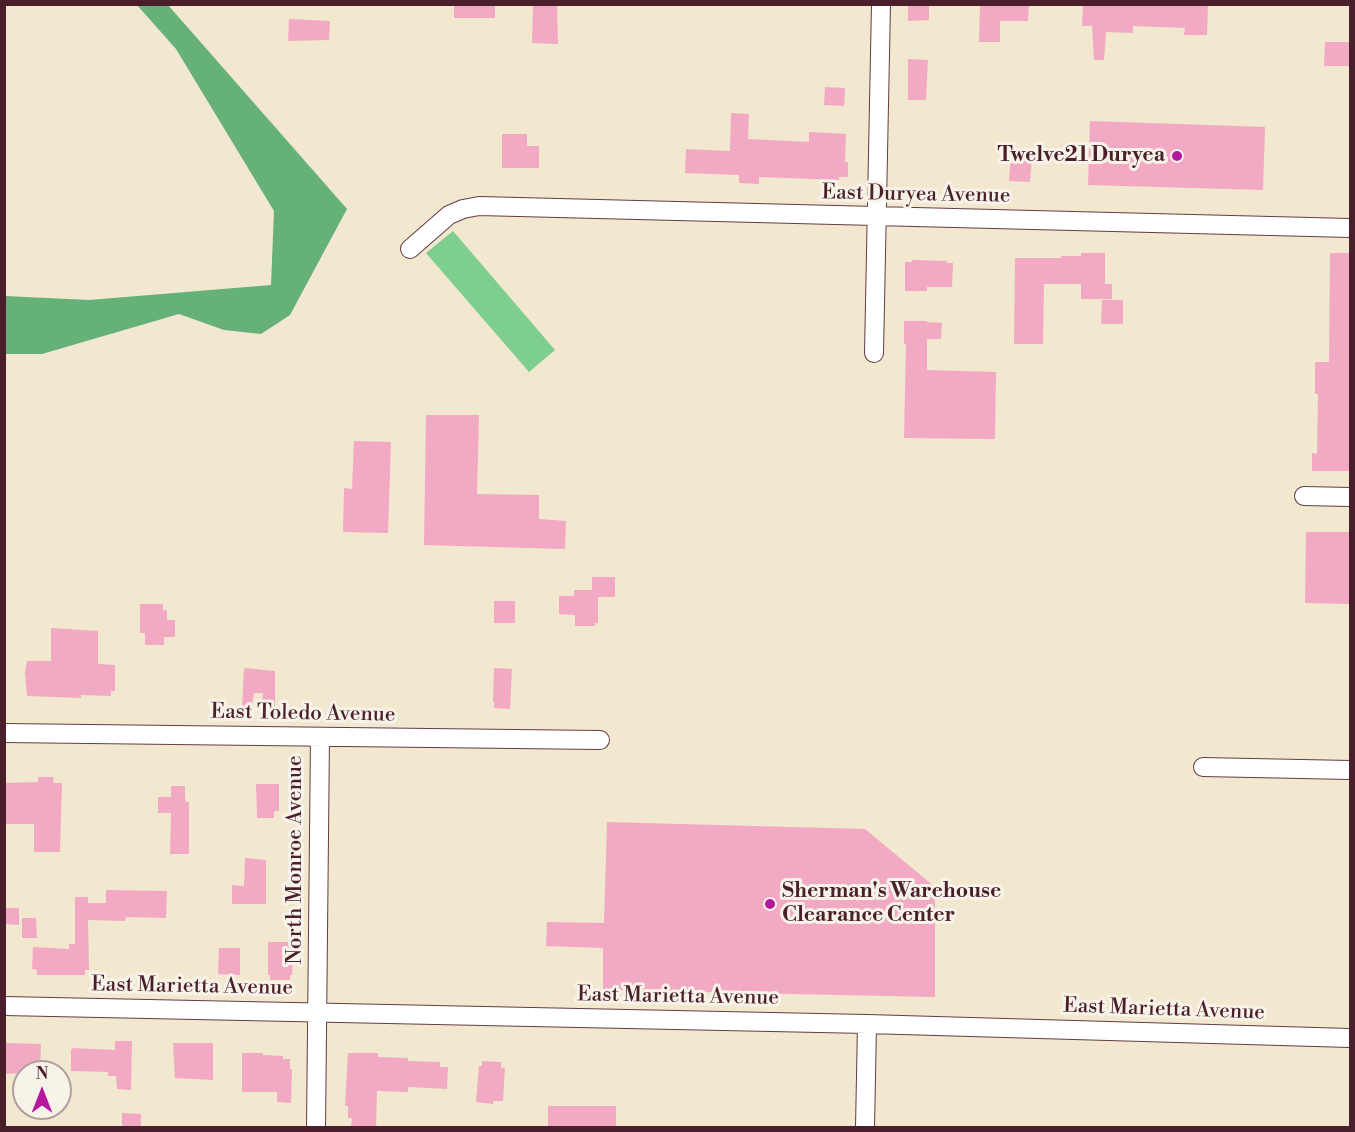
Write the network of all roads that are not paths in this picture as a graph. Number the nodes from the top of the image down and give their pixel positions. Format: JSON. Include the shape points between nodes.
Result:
{"nodes":[{"id":1,"x":881,"y":4,"type":"edge"},
{"id":2,"x":877,"y":217,"type":"junction"},
{"id":3,"x":1350,"y":228,"type":"edge"},
{"id":4,"x":410,"y":249,"type":"dead end"},
{"id":5,"x":874,"y":353,"type":"dead end"},
{"id":6,"x":1304,"y":496,"type":"dead end"},
{"id":7,"x":1350,"y":497,"type":"edge"},
{"id":8,"x":4,"y":733,"type":"edge"},
{"id":9,"x":320,"y":737,"type":"junction"},
{"id":10,"x":600,"y":740,"type":"dead end"},
{"id":11,"x":1203,"y":768,"type":"dead end"},
{"id":12,"x":1350,"y":770,"type":"edge"},
{"id":13,"x":4,"y":1006,"type":"edge"},
{"id":14,"x":317,"y":1012,"type":"junction"},
{"id":15,"x":867,"y":1024,"type":"junction"},
{"id":16,"x":1350,"y":1038,"type":"edge"},
{"id":17,"x":316,"y":1128,"type":"edge"},
{"id":18,"x":865,"y":1128,"type":"edge"}],
"edges":[{"from":1,"to":2,"type":"street"},
{"from":2,"to":3,"type":"street","name":"East Duryea Avenue"},
{"from":2,"to":4,"type":"street","name":"East Duryea Avenue","via":[[479,206],[449,215]]},
{"from":2,"to":5,"type":"street"},
{"from":6,"to":7,"type":"street"},
{"from":8,"to":9,"type":"street","name":"East Toledo Avenue"},
{"from":9,"to":10,"type":"street","name":"East Toledo Avenue"},
{"from":9,"to":14,"type":"street","name":"North Monroe Avenue"},
{"from":11,"to":12,"type":"street"},
{"from":13,"to":14,"type":"street","name":"East Marietta Avenue"},
{"from":14,"to":15,"type":"street","name":"East Marietta Avenue"},
{"from":14,"to":17,"type":"street","name":"North Monroe Avenue"},
{"from":15,"to":16,"type":"street","name":"East Marietta Avenue"},
{"from":15,"to":18,"type":"street"}]}
